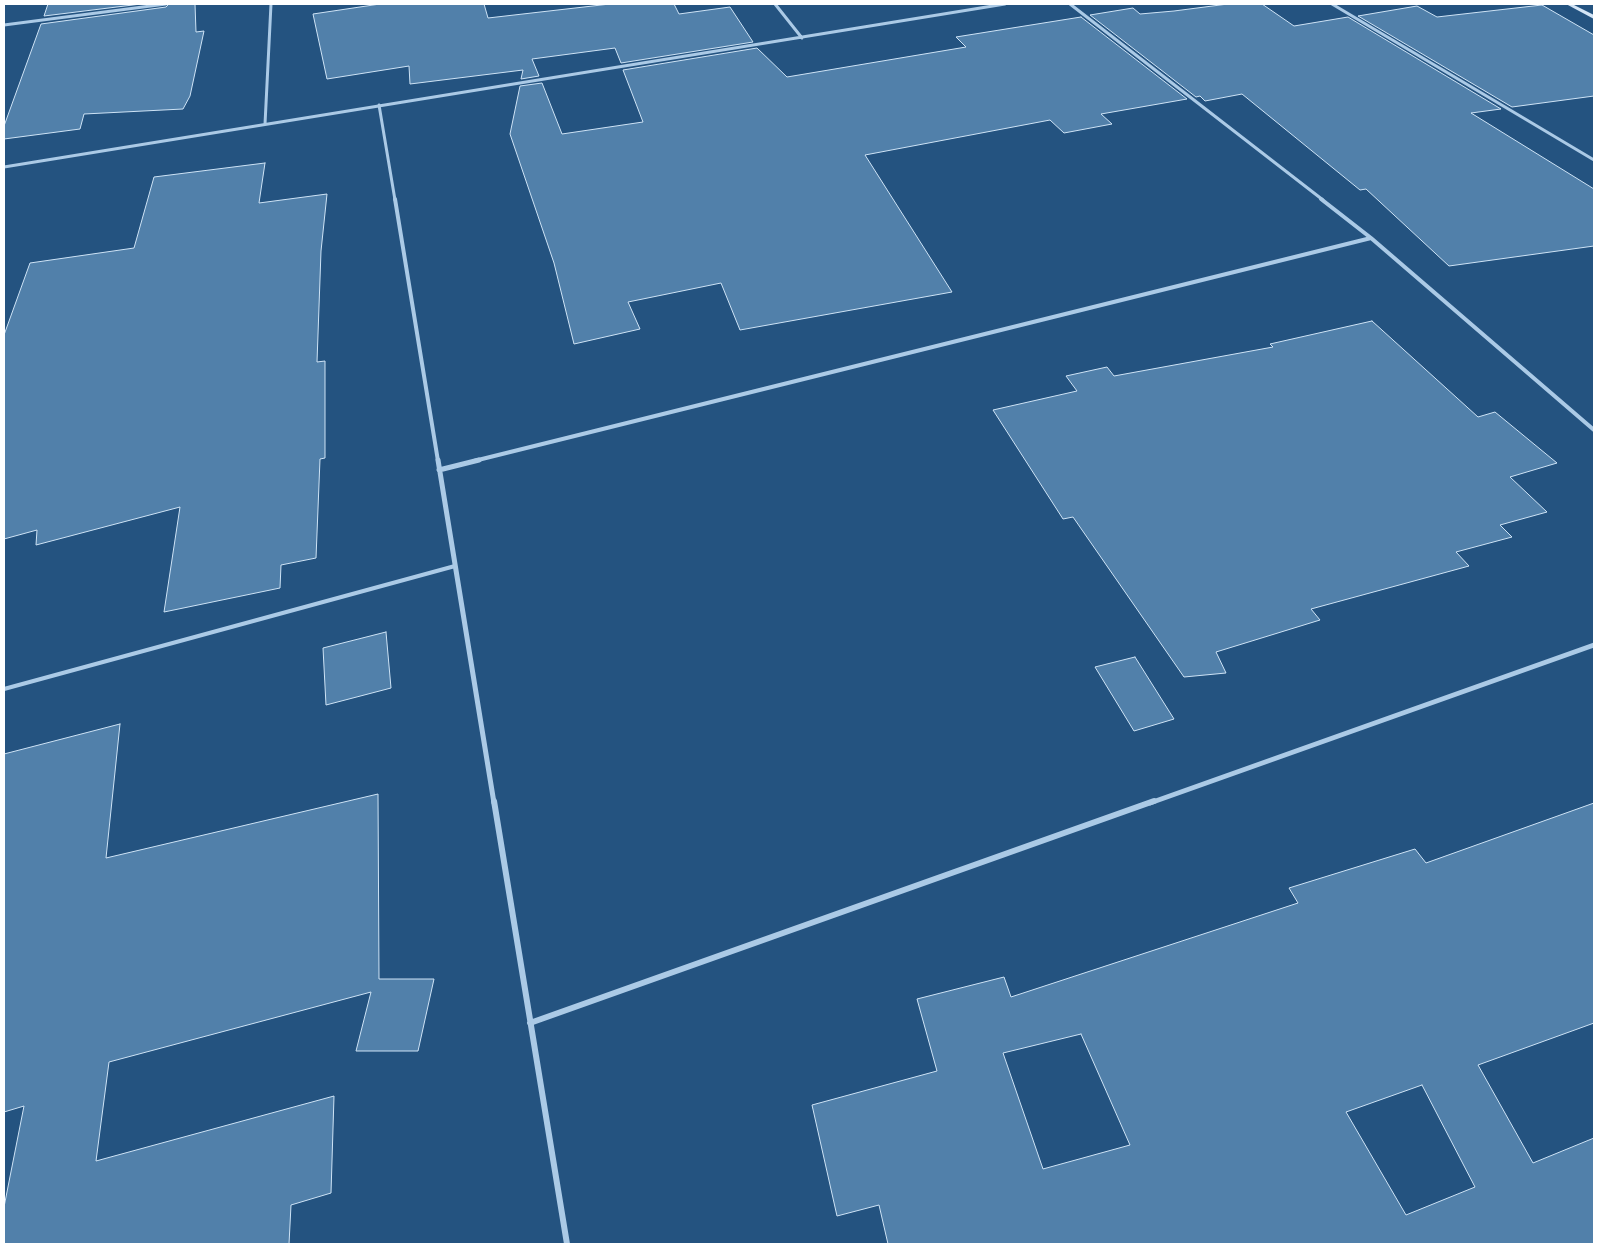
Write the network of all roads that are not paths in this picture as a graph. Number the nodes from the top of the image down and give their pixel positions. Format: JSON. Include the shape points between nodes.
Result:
{"nodes":[{"id":1,"x":122,"y":4,"type":"edge"},
{"id":2,"x":166,"y":4,"type":"edge"},
{"id":3,"x":271,"y":4,"type":"edge"},
{"id":4,"x":775,"y":4,"type":"edge"},
{"id":5,"x":1004,"y":4,"type":"edge"},
{"id":6,"x":1070,"y":4,"type":"edge"},
{"id":7,"x":1332,"y":4,"type":"edge"},
{"id":8,"x":1569,"y":4,"type":"edge"},
{"id":9,"x":121,"y":10,"type":"junction"},
{"id":10,"x":1594,"y":17,"type":"edge"},
{"id":11,"x":4,"y":25,"type":"edge"},
{"id":12,"x":802,"y":38,"type":"junction"},
{"id":13,"x":379,"y":105,"type":"junction"},
{"id":14,"x":265,"y":124,"type":"junction"},
{"id":15,"x":1594,"y":160,"type":"edge"},
{"id":16,"x":4,"y":167,"type":"edge"},
{"id":17,"x":1371,"y":238,"type":"junction"},
{"id":18,"x":1594,"y":430,"type":"edge"},
{"id":19,"x":439,"y":470,"type":"junction"},
{"id":20,"x":455,"y":566,"type":"junction"},
{"id":21,"x":1594,"y":645,"type":"edge"},
{"id":22,"x":4,"y":689,"type":"edge"},
{"id":23,"x":530,"y":1023,"type":"junction"},
{"id":24,"x":567,"y":1244,"type":"edge"}],
"edges":[{"from":1,"to":9,"type":"street"},
{"from":2,"to":9,"type":"street"},
{"from":3,"to":14,"type":"street"},
{"from":4,"to":12,"type":"street"},
{"from":5,"to":12,"type":"street"},
{"from":6,"to":17,"type":"street"},
{"from":7,"to":15,"type":"street"},
{"from":8,"to":10,"type":"main road"},
{"from":9,"to":11,"type":"street"},
{"from":12,"to":13,"type":"street"},
{"from":13,"to":14,"type":"street"},
{"from":13,"to":19,"type":"street"},
{"from":14,"to":16,"type":"street"},
{"from":17,"to":18,"type":"street"},
{"from":17,"to":19,"type":"street"},
{"from":19,"to":20,"type":"street"},
{"from":20,"to":22,"type":"lane"},
{"from":20,"to":23,"type":"street"},
{"from":21,"to":23,"type":"street"},
{"from":23,"to":24,"type":"street"}]}
